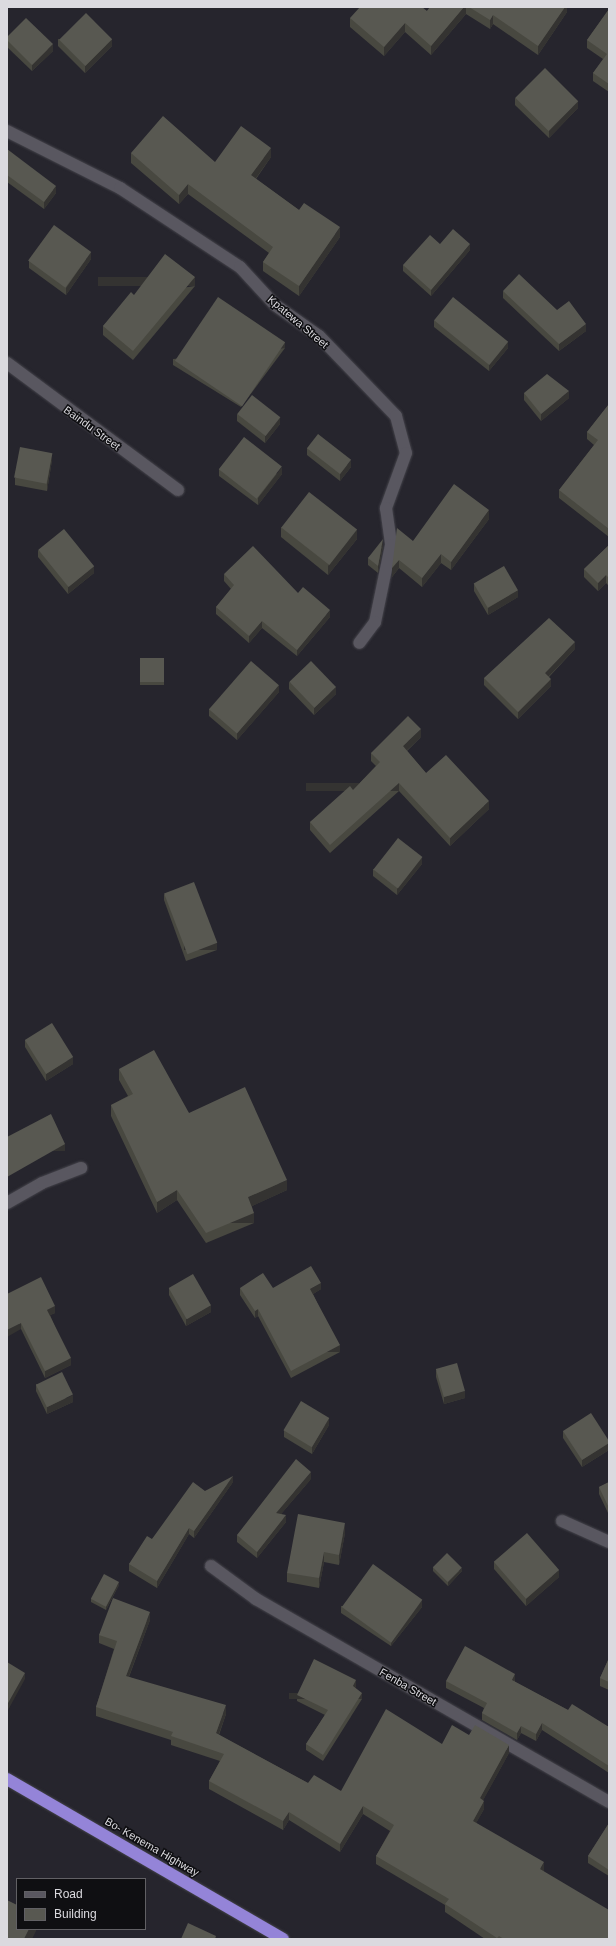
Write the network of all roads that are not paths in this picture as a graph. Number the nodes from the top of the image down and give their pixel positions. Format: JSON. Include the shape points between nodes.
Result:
{"nodes":[{"id":1,"x":7,"y":131,"type":"edge"},
{"id":2,"x":7,"y":364,"type":"edge"},
{"id":3,"x":178,"y":490,"type":"dead end"},
{"id":4,"x":359,"y":643,"type":"dead end"},
{"id":5,"x":82,"y":1168,"type":"dead end"},
{"id":6,"x":7,"y":1203,"type":"edge"},
{"id":7,"x":562,"y":1521,"type":"dead end"},
{"id":8,"x":609,"y":1542,"type":"edge"},
{"id":9,"x":211,"y":1566,"type":"dead end"},
{"id":10,"x":7,"y":1779,"type":"edge"},
{"id":11,"x":609,"y":1802,"type":"edge"},
{"id":12,"x":283,"y":1939,"type":"edge"}],
"edges":[{"from":1,"to":4,"type":"street","name":"Kpatewa Street","via":[[120,188],[240,267],[275,305],[319,336],[396,416],[406,453],[386,508],[391,546],[375,622]]},
{"from":2,"to":3,"type":"street","name":"Baindu Street"},
{"from":5,"to":6,"type":"street","via":[[42,1183]]},
{"from":7,"to":8,"type":"street"},
{"from":9,"to":11,"type":"street","name":"Fenba Street","via":[[256,1599]]},
{"from":10,"to":12,"type":"highway","name":"Bo- Kenema Highway"}]}
